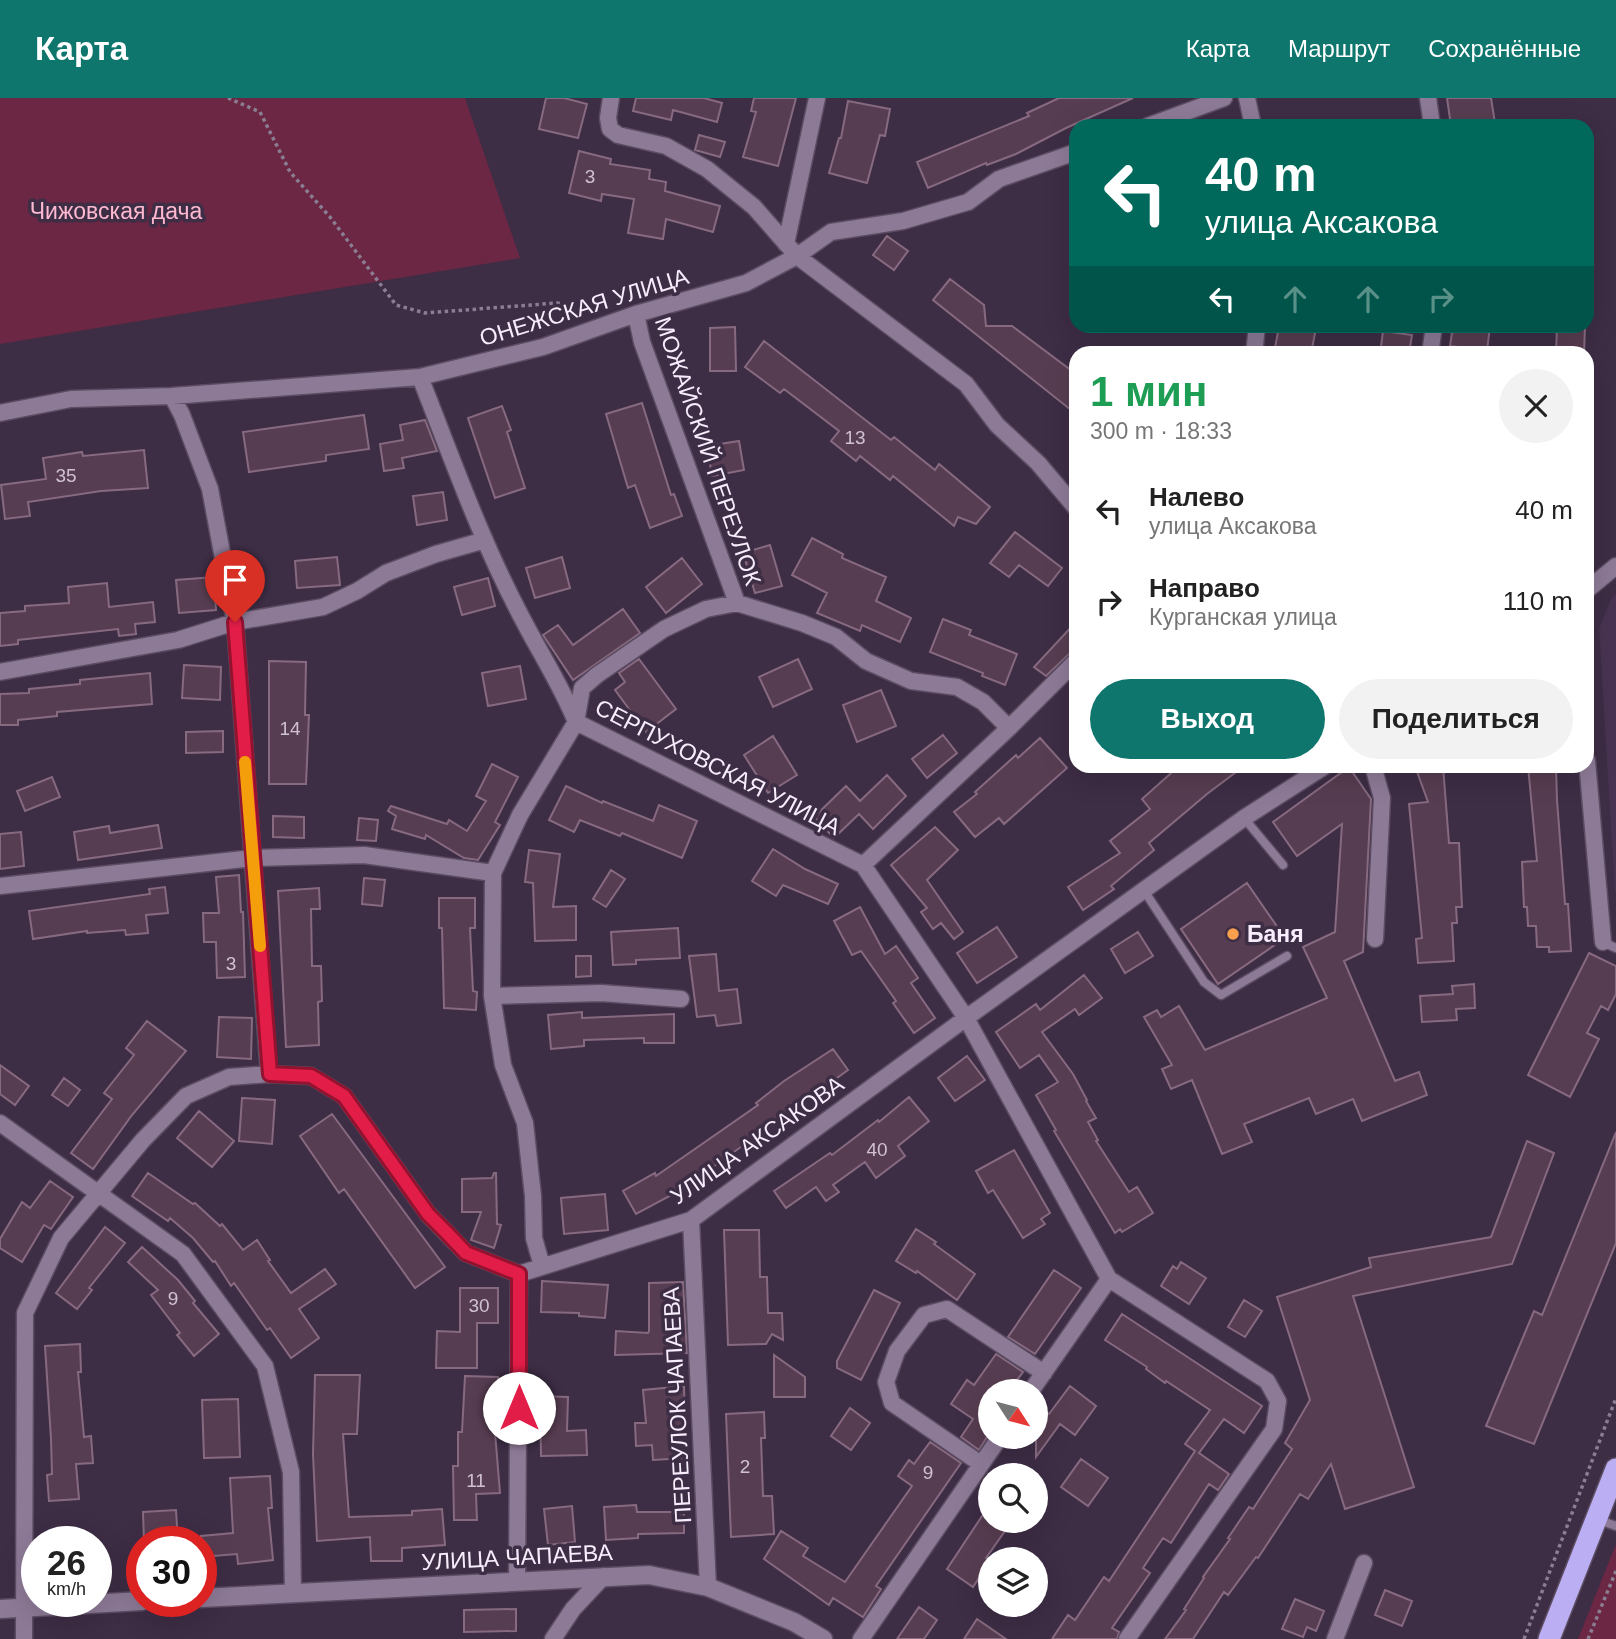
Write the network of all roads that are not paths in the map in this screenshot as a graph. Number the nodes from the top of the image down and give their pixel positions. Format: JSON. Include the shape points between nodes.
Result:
{"nodes":[{"id":1,"x":611,"y":98,"type":"edge"},
{"id":2,"x":817,"y":98,"type":"edge"},
{"id":3,"x":1224,"y":98,"type":"edge"},
{"id":4,"x":1247,"y":98,"type":"edge"},
{"id":5,"x":1427,"y":98,"type":"edge"},
{"id":6,"x":1167,"y":119,"type":"edge"},
{"id":7,"x":1252,"y":119,"type":"edge"},
{"id":8,"x":1431,"y":119,"type":"edge"},
{"id":9,"x":1069,"y":154,"type":"edge"},
{"id":10,"x":792,"y":250,"type":"junction"},
{"id":11,"x":636,"y":314,"type":"junction"},
{"id":12,"x":420,"y":377,"type":"junction"},
{"id":13,"x":172,"y":396,"type":"junction"},
{"id":14,"x":0,"y":413,"type":"edge"},
{"id":15,"x":1069,"y":500,"type":"edge"},
{"id":16,"x":485,"y":540,"type":"junction"},
{"id":17,"x":1616,"y":566,"type":"edge"},
{"id":18,"x":1594,"y":584,"type":"edge"},
{"id":19,"x":737,"y":603,"type":"junction"},
{"id":20,"x":235,"y":622,"type":"junction"},
{"id":21,"x":1069,"y":668,"type":"edge"},
{"id":22,"x":0,"y":672,"type":"edge"},
{"id":23,"x":576,"y":722,"type":"junction"},
{"id":24,"x":1009,"y":728,"type":"junction"},
{"id":25,"x":1314,"y":773,"type":"edge"},
{"id":26,"x":1376,"y":773,"type":"edge"},
{"id":27,"x":1588,"y":773,"type":"edge"},
{"id":28,"x":1244,"y":818,"type":"junction"},
{"id":29,"x":253,"y":858,"type":"junction"},
{"id":30,"x":863,"y":865,"type":"junction"},
{"id":31,"x":1283,"y":865,"type":"dead end"},
{"id":32,"x":493,"y":873,"type":"junction"},
{"id":33,"x":0,"y":886,"type":"edge"},
{"id":34,"x":1145,"y":891,"type":"junction"},
{"id":35,"x":1375,"y":939,"type":"dead end"},
{"id":36,"x":1609,"y":945,"type":"edge"},
{"id":37,"x":1287,"y":956,"type":"dead end"},
{"id":38,"x":492,"y":996,"type":"junction"},
{"id":39,"x":681,"y":999,"type":"dead end"},
{"id":40,"x":966,"y":1018,"type":"junction"},
{"id":41,"x":270,"y":1074,"type":"junction"},
{"id":42,"x":0,"y":1123,"type":"edge"},
{"id":43,"x":99,"y":1192,"type":"junction"},
{"id":44,"x":691,"y":1220,"type":"junction"},
{"id":45,"x":542,"y":1266,"type":"junction"},
{"id":46,"x":519,"y":1274,"type":"junction"},
{"id":47,"x":1109,"y":1279,"type":"junction"},
{"id":48,"x":1044,"y":1373,"type":"junction"},
{"id":49,"x":1040,"y":1379,"type":"edge"},
{"id":50,"x":980,"y":1463,"type":"edge"},
{"id":51,"x":978,"y":1468,"type":"edge"},
{"id":52,"x":1616,"y":1469,"type":"edge"},
{"id":53,"x":1606,"y":1523,"type":"edge"},
{"id":54,"x":25,"y":1526,"type":"edge"},
{"id":55,"x":1364,"y":1563,"type":"dead end"},
{"id":56,"x":604,"y":1576,"type":"junction"},
{"id":57,"x":517,"y":1581,"type":"junction"},
{"id":58,"x":708,"y":1587,"type":"junction"},
{"id":59,"x":293,"y":1594,"type":"junction"},
{"id":60,"x":217,"y":1597,"type":"edge"},
{"id":61,"x":21,"y":1606,"type":"edge"},
{"id":62,"x":0,"y":1609,"type":"edge"},
{"id":63,"x":25,"y":1617,"type":"edge"},
{"id":64,"x":24,"y":1639,"type":"edge"},
{"id":65,"x":553,"y":1639,"type":"edge"},
{"id":66,"x":823,"y":1639,"type":"edge"},
{"id":67,"x":861,"y":1639,"type":"edge"},
{"id":68,"x":1127,"y":1639,"type":"edge"},
{"id":69,"x":1335,"y":1639,"type":"edge"},
{"id":70,"x":1549,"y":1639,"type":"edge"}],
"edges":[{"from":1,"to":10,"type":"street","via":[[610,129],[666,146],[707,169],[754,207]]},
{"from":2,"to":10,"type":"street"},
{"from":3,"to":6,"type":"street"},
{"from":4,"to":7,"type":"street"},
{"from":5,"to":8,"type":"street"},
{"from":9,"to":10,"type":"street","name":"ОНЕЖСКАЯ УЛИЦА","via":[[999,179],[968,202],[903,221],[831,232]]},
{"from":10,"to":11,"type":"street","name":"ОНЕЖСКАЯ УЛИЦА","via":[[746,283]]},
{"from":10,"to":15,"type":"street","via":[[965,384],[997,425]]},
{"from":11,"to":12,"type":"street","name":"ОНЕЖСКАЯ УЛИЦА","via":[[543,347]]},
{"from":11,"to":19,"type":"street","name":"МОЖАЙСКИЙ ПЕРЕУЛОК","via":[[642,342]]},
{"from":12,"to":13,"type":"street","name":"ОНЕЖСКАЯ УЛИЦА"},
{"from":12,"to":16,"type":"street","name":"СЕРПУХОВСКАЯ УЛИЦА"},
{"from":13,"to":14,"type":"street","name":"ОНЕЖСКАЯ УЛИЦА","via":[[71,398]]},
{"from":13,"to":20,"type":"street","via":[[210,489]]},
{"from":16,"to":20,"type":"street","via":[[386,573],[324,607]]},
{"from":16,"to":23,"type":"street","name":"СЕРПУХОВСКАЯ УЛИЦА"},
{"from":17,"to":18,"type":"street"},
{"from":19,"to":23,"type":"street","name":"МОЖАЙСКИЙ ПЕРЕУЛОК","via":[[706,609],[664,629],[597,675],[582,688]]},
{"from":19,"to":24,"type":"street","name":"МОЖАЙСКИЙ ПЕРЕУЛОК","via":[[836,637],[866,661],[911,681],[957,688],[983,702]]},
{"from":20,"to":22,"type":"street","via":[[178,640]]},
{"from":20,"to":29,"type":"street"},
{"from":21,"to":24,"type":"street"},
{"from":23,"to":30,"type":"street","name":"СЕРПУХОВСКАЯ УЛИЦА"},
{"from":23,"to":32,"type":"street","via":[[520,815]]},
{"from":24,"to":30,"type":"street"},
{"from":25,"to":28,"type":"street","name":"УЛИЦА АКСАКОВА"},
{"from":26,"to":35,"type":"street","via":[[1382,798]]},
{"from":27,"to":36,"type":"street"},
{"from":28,"to":31,"type":"lane"},
{"from":28,"to":34,"type":"street","name":"УЛИЦА АКСАКОВА"},
{"from":29,"to":32,"type":"street","via":[[364,855]]},
{"from":29,"to":33,"type":"street"},
{"from":29,"to":41,"type":"street"},
{"from":30,"to":40,"type":"street","name":"СЕРПУХОВСКАЯ УЛИЦА"},
{"from":32,"to":38,"type":"street"},
{"from":34,"to":37,"type":"lane","via":[[1204,982],[1221,995]]},
{"from":34,"to":40,"type":"street","name":"УЛИЦА АКСАКОВА"},
{"from":38,"to":39,"type":"street","via":[[601,993]]},
{"from":38,"to":45,"type":"street","via":[[503,1065],[525,1123],[534,1238]]},
{"from":40,"to":44,"type":"street","name":"УЛИЦА АКСАКОВА"},
{"from":40,"to":47,"type":"street","name":"СЕРПУХОВСКАЯ УЛИЦА"},
{"from":41,"to":43,"type":"street","via":[[229,1077],[186,1096]]},
{"from":41,"to":46,"type":"street","via":[[311,1076],[344,1096],[428,1214],[466,1253]]},
{"from":42,"to":43,"type":"street"},
{"from":43,"to":54,"type":"street","via":[[61,1238],[25,1312]]},
{"from":43,"to":59,"type":"street","via":[[183,1254],[265,1366],[291,1472]]},
{"from":44,"to":45,"type":"street","name":"УЛИЦА АКСАКОВА"},
{"from":44,"to":58,"type":"street","name":"ПЕРЕУЛОК ЧАПАЕВА"},
{"from":45,"to":46,"type":"street","name":"УЛИЦА АКСАКОВА"},
{"from":46,"to":57,"type":"street"},
{"from":47,"to":48,"type":"street"},
{"from":47,"to":68,"type":"street","via":[[1267,1381],[1278,1401],[1274,1429]]},
{"from":48,"to":49,"type":"street"},
{"from":48,"to":50,"type":"street","via":[[947,1310],[924,1315],[897,1351],[886,1382],[892,1403]]},
{"from":51,"to":67,"type":"street"},
{"from":52,"to":53,"type":"highway"},
{"from":53,"to":70,"type":"highway"},
{"from":55,"to":69,"type":"street"},
{"from":56,"to":57,"type":"street","name":"УЛИЦА ЧАПАЕВА"},
{"from":56,"to":58,"type":"street","name":"УЛИЦА ЧАПАЕВА","via":[[649,1575]]},
{"from":56,"to":65,"type":"street"},
{"from":57,"to":59,"type":"street","name":"УЛИЦА ЧАПАЕВА"},
{"from":58,"to":66,"type":"street","name":"УЛИЦА ЧАПАЕВА","via":[[794,1622]]},
{"from":59,"to":60,"type":"street","name":"УЛИЦА ЧАПАЕВА"},
{"from":61,"to":62,"type":"street"},
{"from":63,"to":64,"type":"street"}]}
